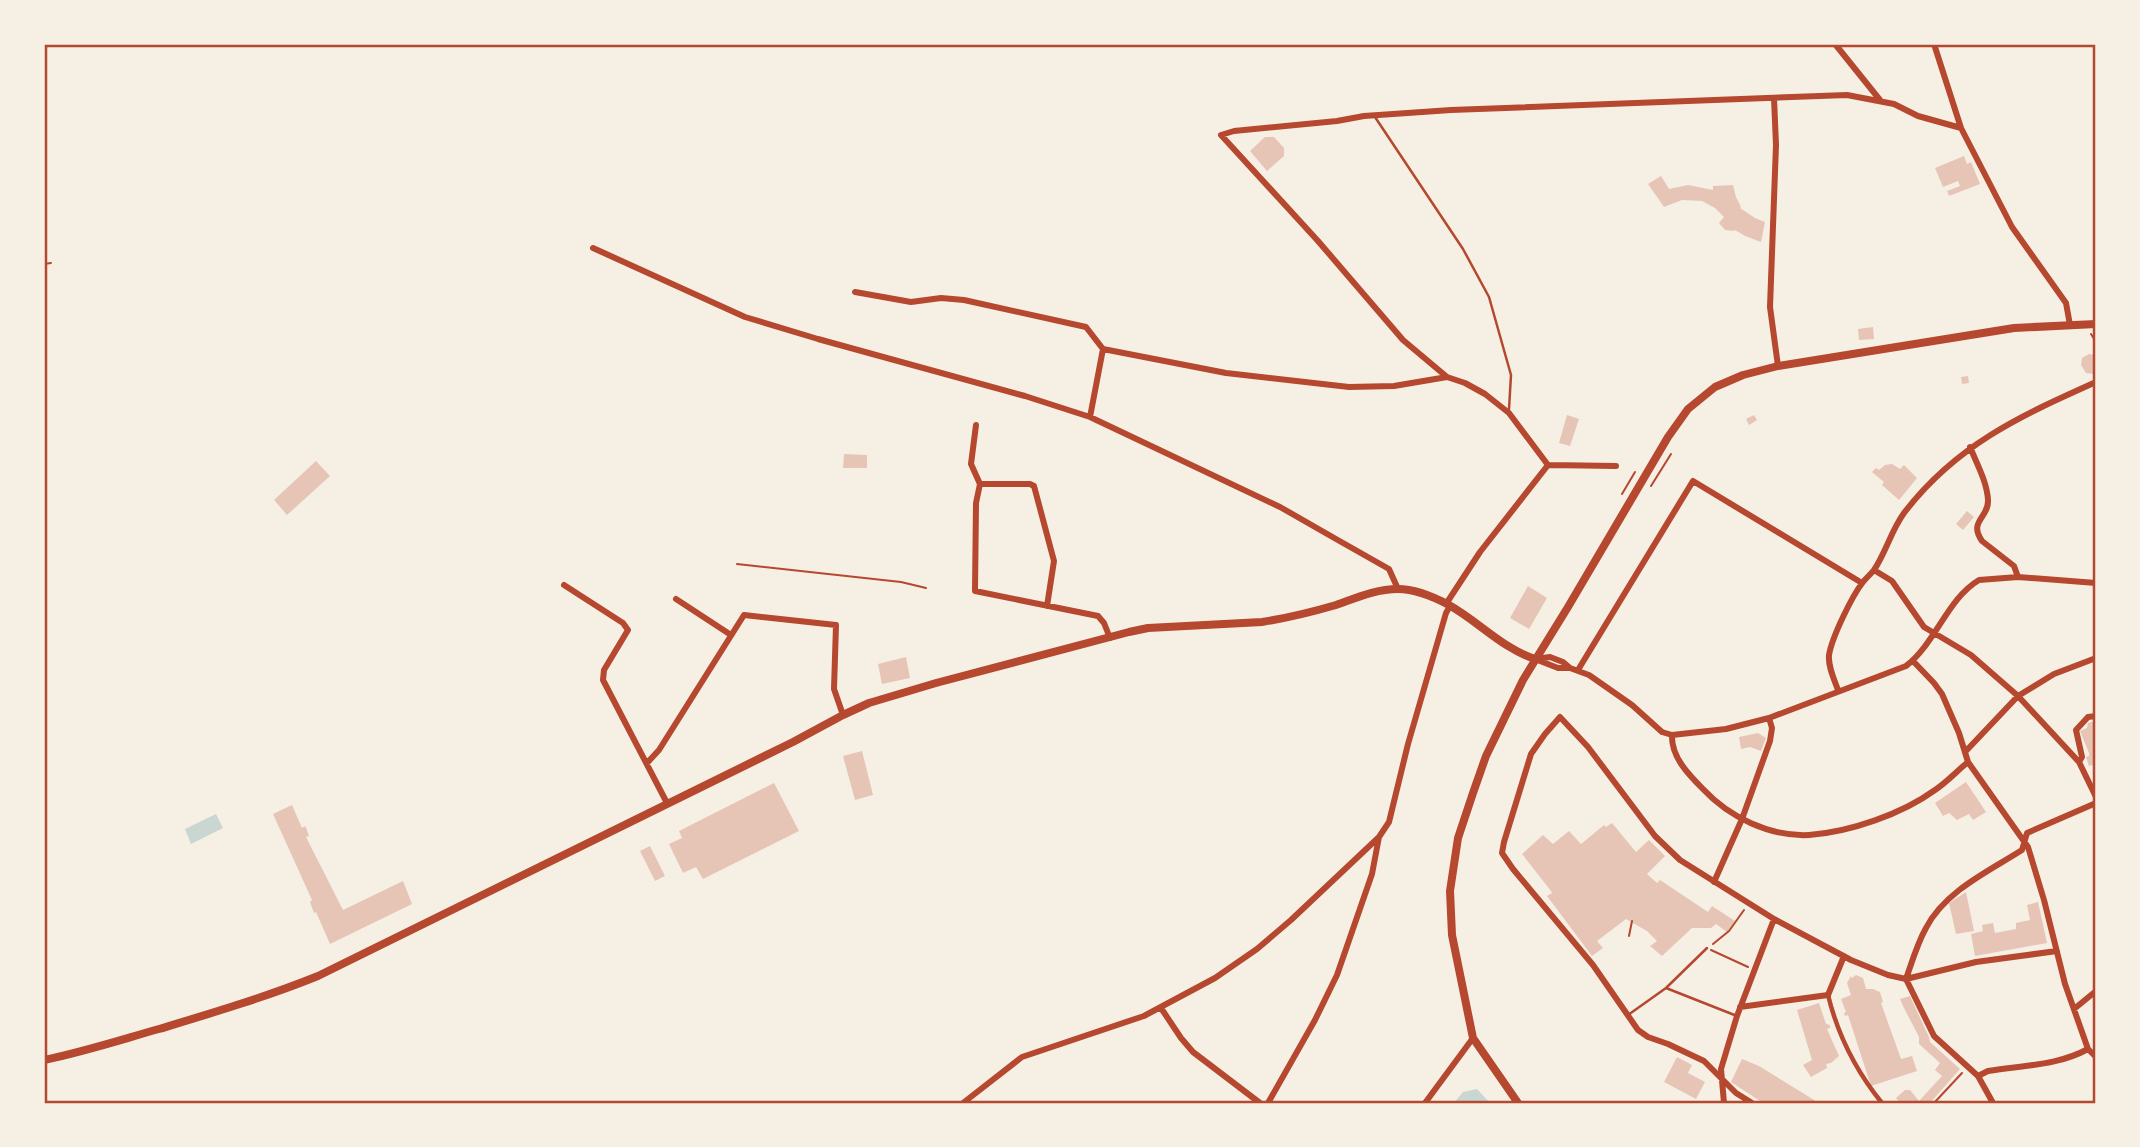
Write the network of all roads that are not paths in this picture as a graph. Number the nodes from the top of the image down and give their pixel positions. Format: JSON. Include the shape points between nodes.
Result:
{"nodes":[{"id":1,"x":1835,"y":44,"type":"edge"},
{"id":2,"x":1934,"y":44,"type":"edge"},
{"id":3,"x":1774,"y":98,"type":"junction"},
{"id":4,"x":1880,"y":100,"type":"junction"},
{"id":5,"x":1374,"y":116,"type":"junction"},
{"id":6,"x":1961,"y":128,"type":"junction"},
{"id":7,"x":593,"y":247,"type":"dead end"},
{"id":8,"x":855,"y":292,"type":"dead end"},
{"id":9,"x":2096,"y":324,"type":"edge"},
{"id":10,"x":2070,"y":325,"type":"junction"},
{"id":11,"x":1103,"y":349,"type":"junction"},
{"id":12,"x":1778,"y":366,"type":"junction"},
{"id":13,"x":1447,"y":377,"type":"junction"},
{"id":14,"x":2096,"y":382,"type":"edge"},
{"id":15,"x":1509,"y":413,"type":"junction"},
{"id":16,"x":1090,"y":417,"type":"junction"},
{"id":17,"x":976,"y":425,"type":"dead end"},
{"id":18,"x":1970,"y":447,"type":"junction"},
{"id":19,"x":1548,"y":464,"type":"junction"},
{"id":20,"x":1616,"y":466,"type":"dead end"},
{"id":21,"x":980,"y":484,"type":"junction"},
{"id":22,"x":1874,"y":570,"type":"junction"},
{"id":23,"x":2018,"y":578,"type":"junction"},
{"id":24,"x":1862,"y":583,"type":"junction"},
{"id":25,"x":2096,"y":583,"type":"edge"},
{"id":26,"x":564,"y":585,"type":"dead end"},
{"id":27,"x":1398,"y":589,"type":"junction"},
{"id":28,"x":676,"y":599,"type":"dead end"},
{"id":29,"x":1448,"y":605,"type":"junction"},
{"id":30,"x":1047,"y":606,"type":"junction"},
{"id":31,"x":1935,"y":633,"type":"junction"},
{"id":32,"x":731,"y":635,"type":"junction"},
{"id":33,"x":1110,"y":638,"type":"junction"},
{"id":34,"x":2096,"y":658,"type":"edge"},
{"id":35,"x":1535,"y":659,"type":"junction"},
{"id":36,"x":1913,"y":661,"type":"junction"},
{"id":37,"x":1574,"y":669,"type":"junction"},
{"id":38,"x":1838,"y":691,"type":"junction"},
{"id":39,"x":2018,"y":696,"type":"junction"},
{"id":40,"x":843,"y":715,"type":"junction"},
{"id":41,"x":2096,"y":716,"type":"edge"},
{"id":42,"x":1769,"y":718,"type":"junction"},
{"id":43,"x":1672,"y":736,"type":"junction"},
{"id":44,"x":1965,"y":752,"type":"junction"},
{"id":45,"x":1968,"y":762,"type":"junction"},
{"id":46,"x":2079,"y":762,"type":"junction"},
{"id":47,"x":647,"y":763,"type":"junction"},
{"id":48,"x":2096,"y":797,"type":"edge"},
{"id":49,"x":667,"y":803,"type":"junction"},
{"id":50,"x":2096,"y":803,"type":"edge"},
{"id":51,"x":1742,"y":819,"type":"junction"},
{"id":52,"x":1379,"y":837,"type":"junction"},
{"id":53,"x":2024,"y":843,"type":"junction"},
{"id":54,"x":1714,"y":882,"type":"junction"},
{"id":55,"x":1774,"y":919,"type":"junction"},
{"id":56,"x":1707,"y":948,"type":"road end"},
{"id":57,"x":2057,"y":951,"type":"junction"},
{"id":58,"x":1844,"y":956,"type":"junction"},
{"id":59,"x":1906,"y":979,"type":"junction"},
{"id":60,"x":1666,"y":988,"type":"junction"},
{"id":61,"x":2096,"y":991,"type":"edge"},
{"id":62,"x":1828,"y":995,"type":"junction"},
{"id":63,"x":1740,"y":1007,"type":"junction"},
{"id":64,"x":1161,"y":1008,"type":"junction"},
{"id":65,"x":2074,"y":1009,"type":"junction"},
{"id":66,"x":1628,"y":1014,"type":"junction"},
{"id":67,"x":1737,"y":1016,"type":"junction"},
{"id":68,"x":1473,"y":1038,"type":"junction"},
{"id":69,"x":2088,"y":1049,"type":"junction"},
{"id":70,"x":2096,"y":1057,"type":"edge"},
{"id":71,"x":44,"y":1060,"type":"edge"},
{"id":72,"x":1978,"y":1076,"type":"junction"},
{"id":73,"x":1721,"y":1078,"type":"junction"},
{"id":74,"x":1881,"y":1102,"type":"edge"},
{"id":75,"x":963,"y":1103,"type":"edge"},
{"id":76,"x":1260,"y":1103,"type":"edge"},
{"id":77,"x":1268,"y":1103,"type":"edge"},
{"id":78,"x":1425,"y":1103,"type":"edge"},
{"id":79,"x":1518,"y":1103,"type":"edge"},
{"id":80,"x":1724,"y":1103,"type":"edge"},
{"id":81,"x":1752,"y":1103,"type":"edge"},
{"id":82,"x":1993,"y":1103,"type":"edge"}],
"edges":[{"from":1,"to":4,"type":"street"},
{"from":2,"to":6,"type":"street"},
{"from":3,"to":4,"type":"street","via":[[1847,95]]},
{"from":3,"to":5,"type":"street"},
{"from":3,"to":12,"type":"street","via":[[1770,307]]},
{"from":4,"to":6,"type":"street"},
{"from":5,"to":13,"type":"street","via":[[1221,135],[1403,340]]},
{"from":5,"to":15,"type":"lane","via":[[1463,249],[1489,297],[1511,375]]},
{"from":6,"to":10,"type":"street","via":[[2012,227],[2066,303]]},
{"from":7,"to":16,"type":"street","via":[[746,317]]},
{"from":8,"to":11,"type":"street","via":[[911,302],[964,300],[1086,327]]},
{"from":9,"to":10,"type":"main road"},
{"from":10,"to":12,"type":"main road","via":[[2014,328]]},
{"from":11,"to":13,"type":"street","via":[[1226,373],[1349,387],[1394,386]]},
{"from":11,"to":16,"type":"street"},
{"from":12,"to":35,"type":"main road","via":[[1714,387],[1688,409]]},
{"from":13,"to":15,"type":"street","via":[[1485,394]]},
{"from":14,"to":18,"type":"street"},
{"from":15,"to":19,"type":"street"},
{"from":16,"to":27,"type":"street","via":[[1299,518],[1389,569]]},
{"from":17,"to":21,"type":"street","via":[[971,464]]},
{"from":18,"to":22,"type":"street","via":[[1914,501],[1896,525]]},
{"from":18,"to":23,"type":"street","via":[[1988,500],[1977,524],[1978,536],[2014,566]]},
{"from":19,"to":20,"type":"street"},
{"from":19,"to":29,"type":"street","via":[[1480,552]]},
{"from":21,"to":30,"type":"street","via":[[1034,486],[1054,561]]},
{"from":21,"to":30,"type":"street","via":[[975,591]]},
{"from":22,"to":24,"type":"street"},
{"from":22,"to":31,"type":"street","via":[[1892,581],[1917,619]]},
{"from":23,"to":25,"type":"street"},
{"from":23,"to":31,"type":"street","via":[[1985,578],[1974,583]]},
{"from":24,"to":37,"type":"street","via":[[1693,481]]},
{"from":24,"to":38,"type":"street","via":[[1829,656]]},
{"from":26,"to":47,"type":"street","via":[[628,630],[604,670],[603,680]]},
{"from":27,"to":29,"type":"main road","via":[[1426,594]]},
{"from":27,"to":33,"type":"main road","via":[[1282,619],[1148,628]]},
{"from":28,"to":32,"type":"street"},
{"from":29,"to":35,"type":"main road","via":[[1521,655]]},
{"from":29,"to":52,"type":"street","via":[[1389,822]]},
{"from":30,"to":33,"type":"street","via":[[1098,616]]},
{"from":31,"to":36,"type":"street"},
{"from":31,"to":39,"type":"street","via":[[1971,655]]},
{"from":32,"to":40,"type":"street","via":[[744,615],[836,625],[834,689]]},
{"from":32,"to":47,"type":"street"},
{"from":33,"to":40,"type":"main road","via":[[936,683]]},
{"from":34,"to":39,"type":"street","via":[[2054,674]]},
{"from":35,"to":37,"type":"street","via":[[1550,657]]},
{"from":35,"to":68,"type":"main road","via":[[1486,756],[1458,838],[1450,891],[1452,935]]},
{"from":36,"to":38,"type":"street"},
{"from":36,"to":44,"type":"street","via":[[1942,694]]},
{"from":37,"to":43,"type":"street","via":[[1600,682]]},
{"from":38,"to":42,"type":"street"},
{"from":39,"to":44,"type":"street"},
{"from":39,"to":46,"type":"street"},
{"from":40,"to":49,"type":"main road"},
{"from":41,"to":46,"type":"street","via":[[2088,717],[2076,730]]},
{"from":42,"to":43,"type":"street"},
{"from":42,"to":51,"type":"street","via":[[1770,741]]},
{"from":43,"to":51,"type":"street","via":[[1674,753],[1695,780],[1720,806]]},
{"from":44,"to":45,"type":"street"},
{"from":45,"to":51,"type":"street","via":[[1936,790],[1878,820],[1809,835]]},
{"from":45,"to":53,"type":"street"},
{"from":46,"to":48,"type":"street"},
{"from":47,"to":49,"type":"street"},
{"from":49,"to":71,"type":"main road","via":[[318,976],[104,1046]]},
{"from":50,"to":53,"type":"street","via":[[2026,834]]},
{"from":51,"to":54,"type":"street"},
{"from":52,"to":64,"type":"street","via":[[1258,948]]},
{"from":52,"to":77,"type":"street","via":[[1372,874],[1338,975]]},
{"from":53,"to":57,"type":"street"},
{"from":53,"to":59,"type":"street","via":[[2022,850],[1955,892],[1937,911]]},
{"from":54,"to":55,"type":"street"},
{"from":54,"to":66,"type":"street","via":[[1655,836],[1560,717],[1531,754],[1502,853]]},
{"from":55,"to":58,"type":"street"},
{"from":55,"to":63,"type":"street"},
{"from":56,"to":60,"type":"lane"},
{"from":57,"to":59,"type":"street","via":[[1976,962]]},
{"from":57,"to":65,"type":"street"},
{"from":58,"to":59,"type":"street"},
{"from":58,"to":62,"type":"street"},
{"from":59,"to":72,"type":"street","via":[[1934,1037]]},
{"from":60,"to":66,"type":"lane"},
{"from":60,"to":67,"type":"lane"},
{"from":61,"to":65,"type":"street"},
{"from":62,"to":63,"type":"street"},
{"from":62,"to":74,"type":"street","via":[[1847,1051]]},
{"from":63,"to":67,"type":"street"},
{"from":64,"to":75,"type":"street","via":[[1022,1057]]},
{"from":64,"to":76,"type":"street","via":[[1193,1052]]},
{"from":65,"to":69,"type":"street"},
{"from":66,"to":73,"type":"street","via":[[1642,1033],[1704,1061]]},
{"from":67,"to":73,"type":"street"},
{"from":68,"to":78,"type":"street"},
{"from":68,"to":79,"type":"main road"},
{"from":69,"to":70,"type":"street"},
{"from":69,"to":72,"type":"street","via":[[2059,1062]]},
{"from":72,"to":82,"type":"street"},
{"from":73,"to":80,"type":"street"},
{"from":73,"to":81,"type":"street"}]}
